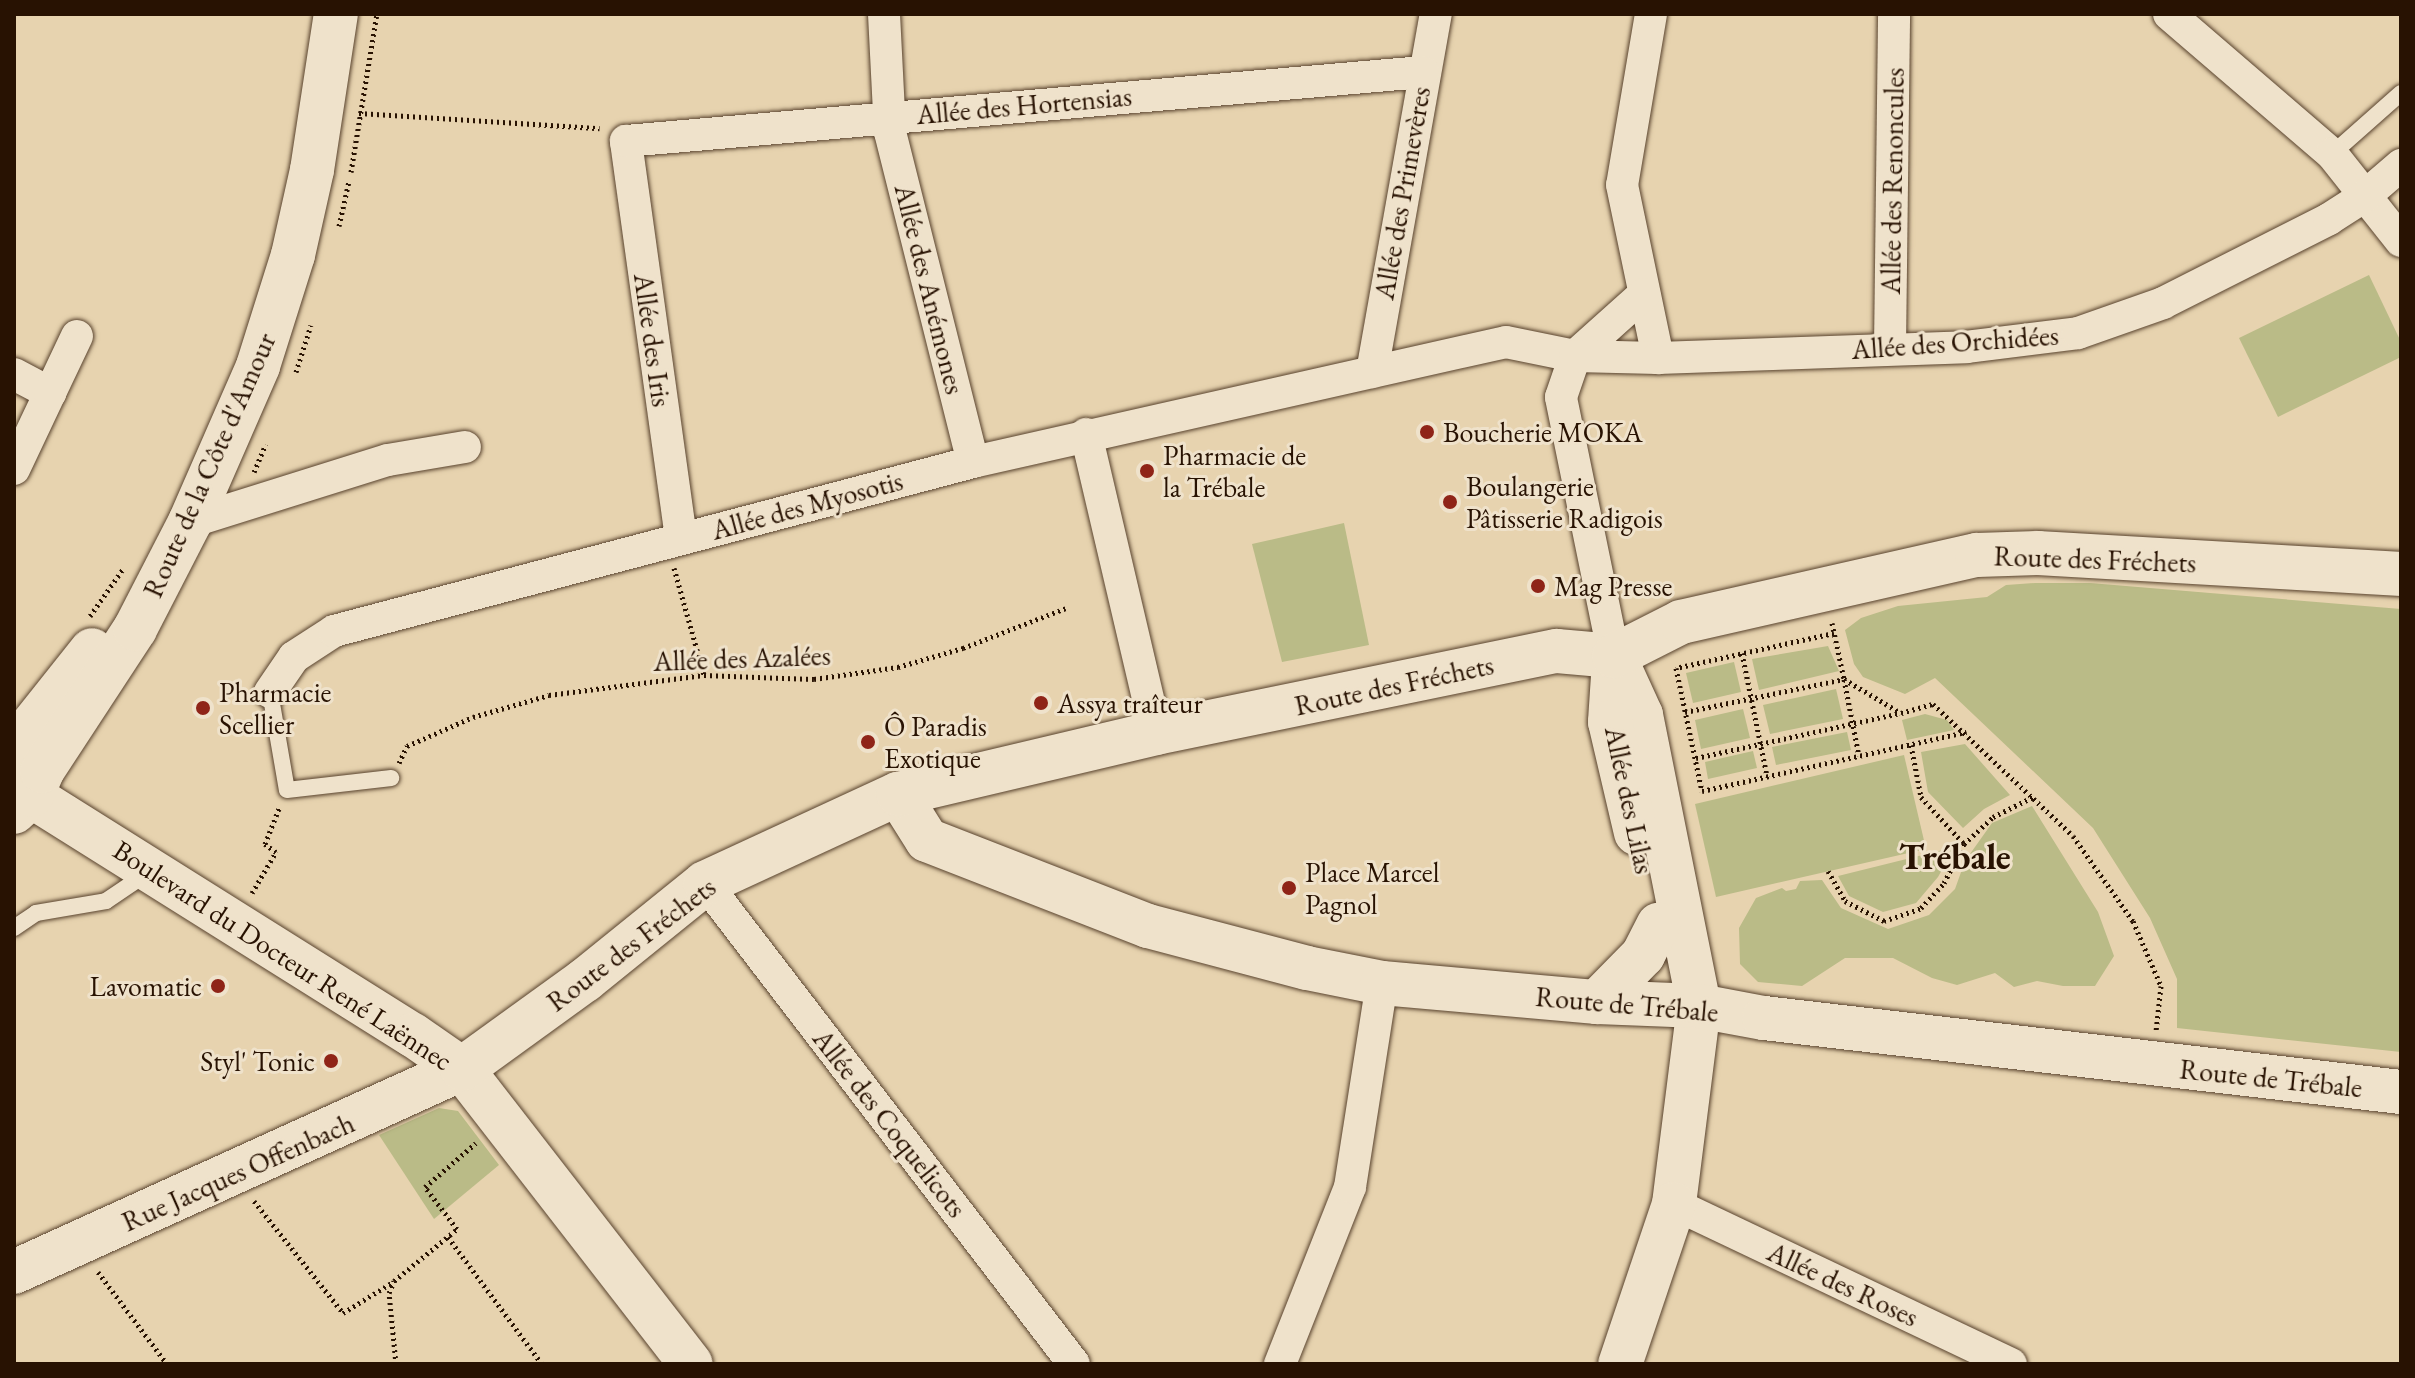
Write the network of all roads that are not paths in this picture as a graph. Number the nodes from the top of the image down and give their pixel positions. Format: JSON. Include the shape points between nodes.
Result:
{"nodes":[{"id":1,"x":319,"y":14,"type":"edge"},
{"id":2,"x":336,"y":14,"type":"edge"},
{"id":3,"x":884,"y":14,"type":"edge"},
{"id":4,"x":1436,"y":14,"type":"edge"},
{"id":5,"x":1651,"y":14,"type":"edge"},
{"id":6,"x":1894,"y":14,"type":"edge"},
{"id":7,"x":2169,"y":14,"type":"edge"},
{"id":8,"x":1423,"y":72,"type":"junction"},
{"id":9,"x":2401,"y":93,"type":"edge"},
{"id":10,"x":887,"y":116,"type":"junction"},
{"id":11,"x":626,"y":141,"type":"joint"},
{"id":12,"x":2332,"y":154,"type":"junction"},
{"id":13,"x":2401,"y":165,"type":"edge"},
{"id":14,"x":2365,"y":196,"type":"junction"},
{"id":15,"x":2401,"y":241,"type":"edge"},
{"id":16,"x":1644,"y":294,"type":"junction"},
{"id":17,"x":77,"y":336,"type":"dead end"},
{"id":18,"x":1890,"y":348,"type":"junction"},
{"id":19,"x":1575,"y":356,"type":"junction"},
{"id":20,"x":1658,"y":358,"type":"junction"},
{"id":21,"x":1372,"y":372,"type":"junction"},
{"id":22,"x":14,"y":374,"type":"edge"},
{"id":23,"x":50,"y":393,"type":"junction"},
{"id":24,"x":1086,"y":434,"type":"junction"},
{"id":25,"x":465,"y":447,"type":"dead end"},
{"id":26,"x":973,"y":462,"type":"junction"},
{"id":27,"x":14,"y":469,"type":"edge"},
{"id":28,"x":190,"y":522,"type":"junction"},
{"id":29,"x":674,"y":540,"type":"junction"},
{"id":30,"x":2401,"y":574,"type":"edge"},
{"id":31,"x":1614,"y":656,"type":"junction"},
{"id":32,"x":270,"y":692,"type":"joint"},
{"id":33,"x":1156,"y":733,"type":"junction"},
{"id":34,"x":14,"y":748,"type":"edge"},
{"id":35,"x":391,"y":778,"type":"road end"},
{"id":36,"x":898,"y":794,"type":"junction"},
{"id":37,"x":20,"y":797,"type":"edge"},
{"id":38,"x":151,"y":871,"type":"junction"},
{"id":39,"x":705,"y":883,"type":"junction"},
{"id":40,"x":1658,"y":925,"type":"junction"},
{"id":41,"x":14,"y":928,"type":"edge"},
{"id":42,"x":1382,"y":983,"type":"junction"},
{"id":43,"x":1597,"y":1002,"type":"junction"},
{"id":44,"x":1699,"y":1006,"type":"junction"},
{"id":45,"x":462,"y":1069,"type":"junction"},
{"id":46,"x":2401,"y":1092,"type":"edge"},
{"id":47,"x":1674,"y":1204,"type":"junction"},
{"id":48,"x":14,"y":1272,"type":"edge"},
{"id":49,"x":691,"y":1364,"type":"edge"},
{"id":50,"x":1074,"y":1364,"type":"edge"},
{"id":51,"x":1280,"y":1364,"type":"edge"},
{"id":52,"x":1620,"y":1364,"type":"edge"},
{"id":53,"x":2011,"y":1364,"type":"edge"}],
"edges":[{"from":1,"to":34,"type":"street","name":"Route de la Côte d'Amour","via":[[310,38],[287,178],[284,245],[246,366],[174,526],[137,588],[87,639]]},
{"from":2,"to":28,"type":"street","name":"Route de la Côte d'Amour","via":[[293,255],[258,366]]},
{"from":3,"to":10,"type":"street","name":"Allée des Anémones"},
{"from":4,"to":8,"type":"street","name":"Allée des Primevères"},
{"from":5,"to":16,"type":"street","via":[[1622,185]]},
{"from":6,"to":18,"type":"street","name":"Allée des Renoncules"},
{"from":7,"to":12,"type":"street"},
{"from":8,"to":10,"type":"street","name":"Allée des Hortensias"},
{"from":8,"to":21,"type":"street","name":"Allée des Primevères"},
{"from":9,"to":12,"type":"lane"},
{"from":10,"to":11,"type":"street","name":"Allée des Hortensias"},
{"from":10,"to":26,"type":"street","name":"Allée des Anémones"},
{"from":11,"to":29,"type":"street","name":"Allée des Iris"},
{"from":12,"to":14,"type":"street"},
{"from":13,"to":14,"type":"street","name":"Allée des Orchidées"},
{"from":14,"to":15,"type":"street"},
{"from":14,"to":18,"type":"street","name":"Allée des Orchidées","via":[[2163,303],[2078,333],[1966,347]]},
{"from":16,"to":19,"type":"street"},
{"from":16,"to":20,"type":"street"},
{"from":17,"to":23,"type":"street"},
{"from":18,"to":20,"type":"street","name":"Allée des Orchidées"},
{"from":19,"to":20,"type":"street","name":"Allée des Orchidées"},
{"from":19,"to":21,"type":"street","via":[[1506,342]]},
{"from":19,"to":31,"type":"street","via":[[1561,397]]},
{"from":21,"to":24,"type":"street","name":"Allée des Myosotis"},
{"from":22,"to":23,"type":"street"},
{"from":23,"to":27,"type":"street"},
{"from":24,"to":26,"type":"street","name":"Allée des Myosotis"},
{"from":24,"to":33,"type":"street"},
{"from":25,"to":28,"type":"street","via":[[388,460]]},
{"from":26,"to":29,"type":"street","name":"Allée des Myosotis"},
{"from":28,"to":37,"type":"street","name":"Route de la Côte d'Amour","via":[[135,629]]},
{"from":29,"to":32,"type":"street","name":"Allée des Myosotis","via":[[334,631],[294,657]]},
{"from":30,"to":31,"type":"street","name":"Route des Fréchets","via":[[2038,553],[1977,555],[1681,622]]},
{"from":31,"to":33,"type":"street","name":"Route des Fréchets","via":[[1557,651]]},
{"from":31,"to":40,"type":"street","name":"Allée des Lilas","via":[[1610,722]]},
{"from":31,"to":44,"type":"street","name":"Allée des Lilas","via":[[1641,715]]},
{"from":32,"to":35,"type":"lane","via":[[287,790]]},
{"from":33,"to":36,"type":"street","name":"Route des Fréchets"},
{"from":36,"to":39,"type":"street","name":"Route des Fréchets"},
{"from":36,"to":42,"type":"street","name":"Route de Trébale","via":[[927,840],[1148,926]]},
{"from":37,"to":38,"type":"street","name":"Boulevard du Docteur René Laënnec"},
{"from":38,"to":41,"type":"lane","via":[[106,901],[36,913]]},
{"from":38,"to":45,"type":"street","name":"Boulevard du Docteur René Laënnec"},
{"from":39,"to":45,"type":"street","name":"Route des Fréchets","via":[[585,980]]},
{"from":39,"to":50,"type":"street","name":"Allée des Coquelicots"},
{"from":40,"to":43,"type":"street","via":[[1643,955]]},
{"from":40,"to":44,"type":"street","name":"Allée des Lilas","via":[[1666,959]]},
{"from":42,"to":43,"type":"street","name":"Route de Trébale"},
{"from":42,"to":51,"type":"street","via":[[1350,1187]]},
{"from":43,"to":44,"type":"street","name":"Route de Trébale"},
{"from":44,"to":46,"type":"street","name":"Route de Trébale","via":[[1780,1020]]},
{"from":44,"to":47,"type":"street","name":"Allée des Lilas"},
{"from":45,"to":48,"type":"street","name":"Rue Jacques Offenbach"},
{"from":45,"to":49,"type":"street","name":"Boulevard du Docteur René Laënnec"},
{"from":47,"to":52,"type":"street","name":"Allée des Lilas"},
{"from":47,"to":53,"type":"street","name":"Allée des Roses"}]}
